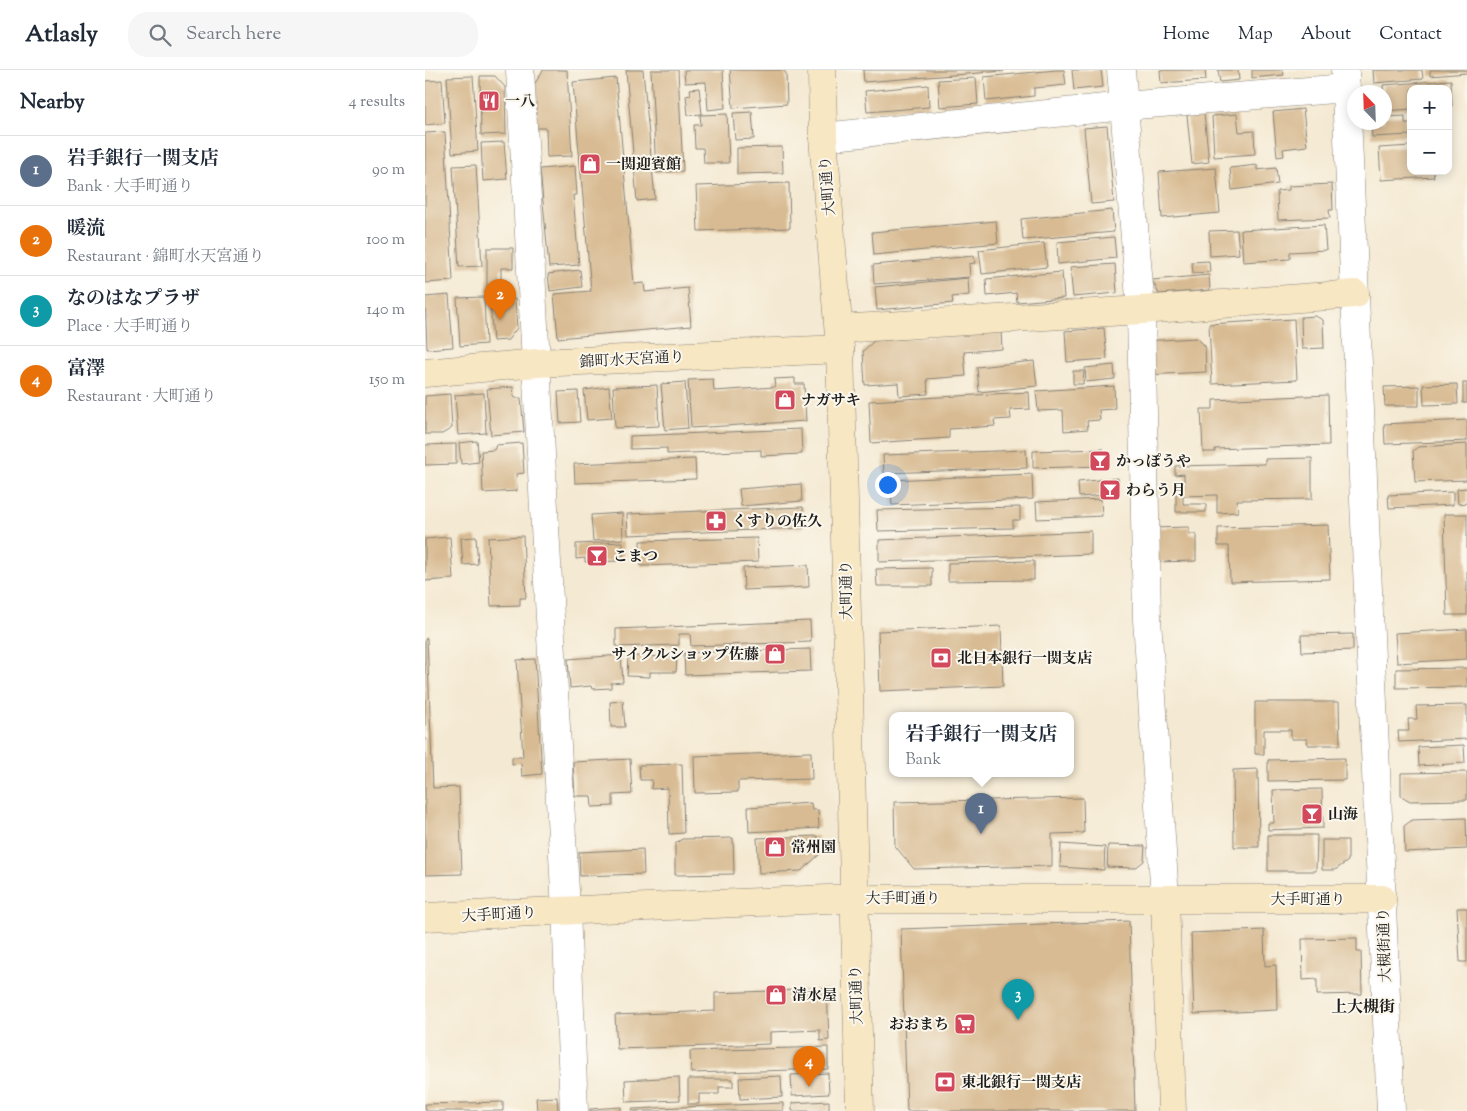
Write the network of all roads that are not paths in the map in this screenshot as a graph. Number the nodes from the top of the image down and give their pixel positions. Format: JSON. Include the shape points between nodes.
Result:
{"nodes":[{"id":1,"x":520,"y":70,"type":"edge"},
{"id":2,"x":822,"y":70,"type":"edge"},
{"id":3,"x":1121,"y":70,"type":"edge"},
{"id":4,"x":1345,"y":79,"type":"edge"},
{"id":5,"x":1124,"y":106,"type":"junction"},
{"id":6,"x":823,"y":137,"type":"junction"},
{"id":7,"x":1355,"y":294,"type":"junction"},
{"id":8,"x":1141,"y":310,"type":"junction"},
{"id":9,"x":839,"y":339,"type":"junction"},
{"id":10,"x":537,"y":364,"type":"junction"},
{"id":11,"x":425,"y":373,"type":"edge"},
{"id":12,"x":853,"y":899,"type":"junction"},
{"id":13,"x":1165,"y":899,"type":"junction"},
{"id":14,"x":1382,"y":899,"type":"junction"},
{"id":15,"x":566,"y":910,"type":"junction"},
{"id":16,"x":425,"y":917,"type":"edge"},
{"id":17,"x":574,"y":1111,"type":"edge"},
{"id":18,"x":860,"y":1111,"type":"edge"},
{"id":19,"x":1172,"y":1111,"type":"edge"},
{"id":20,"x":1391,"y":1111,"type":"edge"}],
"edges":[{"from":1,"to":10,"type":"street"},
{"from":2,"to":6,"type":"street","name":"大町通り"},
{"from":3,"to":5,"type":"street"},
{"from":4,"to":5,"type":"street"},
{"from":4,"to":7,"type":"street","name":"大槻街通り"},
{"from":5,"to":6,"type":"street"},
{"from":5,"to":8,"type":"street"},
{"from":6,"to":9,"type":"street","name":"大町通り"},
{"from":7,"to":8,"type":"street","name":"錦町水天宮通り"},
{"from":7,"to":14,"type":"street","name":"大槻街通り"},
{"from":8,"to":9,"type":"street","name":"錦町水天宮通り"},
{"from":8,"to":13,"type":"street","via":[[1147,619]]},
{"from":9,"to":10,"type":"street","name":"錦町水天宮通り"},
{"from":9,"to":12,"type":"street","name":"大町通り"},
{"from":10,"to":11,"type":"street","name":"錦町水天宮通り"},
{"from":10,"to":15,"type":"street"},
{"from":12,"to":13,"type":"street","name":"大手町通り"},
{"from":12,"to":15,"type":"street","name":"大手町通り"},
{"from":12,"to":18,"type":"street","name":"大町通り"},
{"from":13,"to":14,"type":"street","name":"大手町通り"},
{"from":13,"to":19,"type":"street"},
{"from":14,"to":20,"type":"street","name":"大槻街通り"},
{"from":15,"to":16,"type":"street","name":"大手町通り"},
{"from":15,"to":17,"type":"street"}]}
